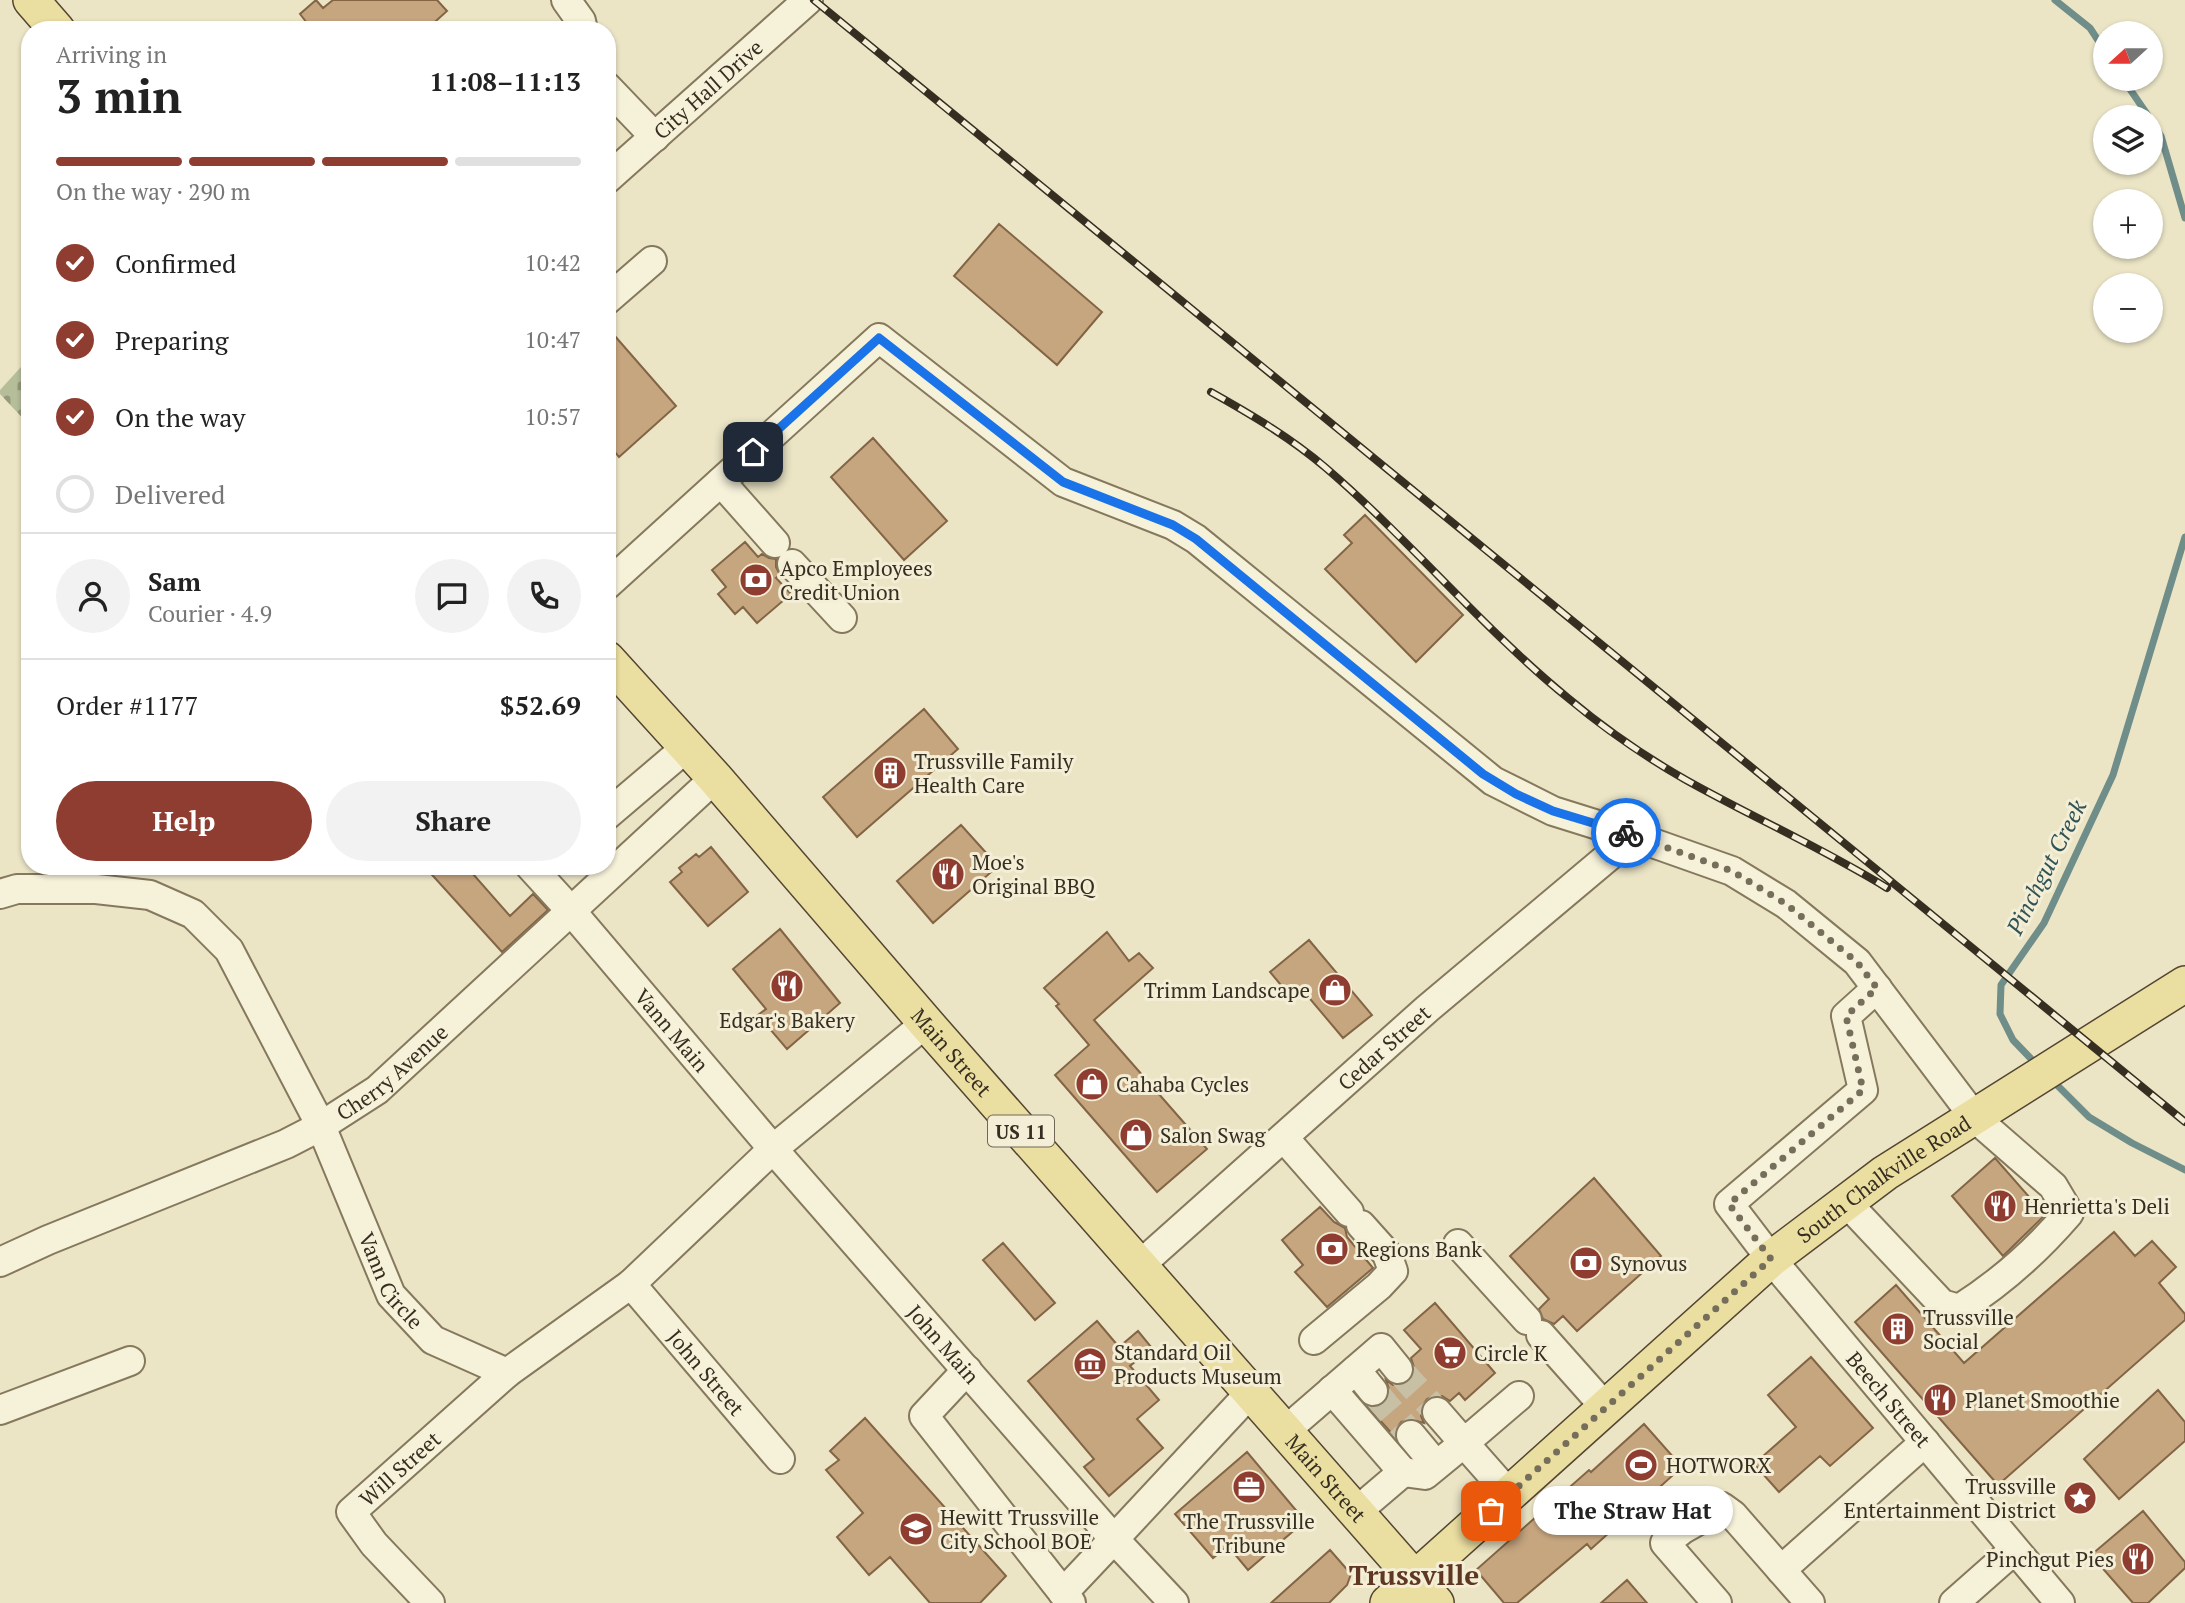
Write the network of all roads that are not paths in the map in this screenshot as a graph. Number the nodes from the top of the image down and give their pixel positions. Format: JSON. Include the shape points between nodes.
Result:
{"nodes":[{"id":1,"x":31,"y":0,"type":"edge"},
{"id":2,"x":566,"y":0,"type":"edge"},
{"id":3,"x":808,"y":0,"type":"edge"},
{"id":4,"x":49,"y":21,"type":"edge"},
{"id":5,"x":580,"y":21,"type":"edge"},
{"id":6,"x":616,"y":97,"type":"edge"},
{"id":7,"x":654,"y":137,"type":"junction"},
{"id":8,"x":616,"y":171,"type":"edge"},
{"id":9,"x":652,"y":261,"type":"dead end"},
{"id":10,"x":616,"y":292,"type":"edge"},
{"id":11,"x":720,"y":482,"type":"junction"},
{"id":12,"x":616,"y":577,"type":"edge"},
{"id":13,"x":842,"y":618,"type":"dead end"},
{"id":14,"x":616,"y":671,"type":"edge"},
{"id":15,"x":687,"y":747,"type":"junction"},
{"id":16,"x":715,"y":778,"type":"junction"},
{"id":17,"x":616,"y":807,"type":"edge"},
{"id":18,"x":1633,"y":836,"type":"junction"},
{"id":19,"x":616,"y":871,"type":"edge"},
{"id":20,"x":538,"y":875,"type":"edge"},
{"id":21,"x":611,"y":875,"type":"edge"},
{"id":22,"x":0,"y":894,"type":"edge"},
{"id":23,"x":572,"y":912,"type":"junction"},
{"id":24,"x":2185,"y":984,"type":"edge"},
{"id":25,"x":1877,"y":988,"type":"junction"},
{"id":26,"x":926,"y":1023,"type":"junction"},
{"id":27,"x":1975,"y":1118,"type":"junction"},
{"id":28,"x":321,"y":1126,"type":"junction"},
{"id":29,"x":1284,"y":1138,"type":"junction"},
{"id":30,"x":773,"y":1149,"type":"junction"},
{"id":31,"x":1846,"y":1202,"type":"junction"},
{"id":32,"x":1458,"y":1244,"type":"dead end"},
{"id":33,"x":1771,"y":1259,"type":"junction"},
{"id":34,"x":0,"y":1262,"type":"edge"},
{"id":35,"x":1140,"y":1265,"type":"junction"},
{"id":36,"x":631,"y":1284,"type":"junction"},
{"id":37,"x":1314,"y":1340,"type":"dead end"},
{"id":38,"x":130,"y":1361,"type":"dead end"},
{"id":39,"x":1398,"y":1369,"type":"tunnel mouth"},
{"id":40,"x":967,"y":1370,"type":"junction"},
{"id":41,"x":507,"y":1373,"type":"junction"},
{"id":42,"x":1332,"y":1390,"type":"junction"},
{"id":43,"x":1251,"y":1392,"type":"junction"},
{"id":44,"x":1519,"y":1396,"type":"dead end"},
{"id":45,"x":1605,"y":1407,"type":"junction"},
{"id":46,"x":0,"y":1410,"type":"edge"},
{"id":47,"x":1437,"y":1412,"type":"tunnel mouth"},
{"id":48,"x":1285,"y":1431,"type":"junction"},
{"id":49,"x":1410,"y":1435,"type":"tunnel mouth"},
{"id":50,"x":1925,"y":1442,"type":"junction"},
{"id":51,"x":1464,"y":1443,"type":"junction"},
{"id":52,"x":780,"y":1459,"type":"dead end"},
{"id":53,"x":1436,"y":1465,"type":"junction"},
{"id":54,"x":1403,"y":1472,"type":"junction"},
{"id":55,"x":1509,"y":1494,"type":"junction"},
{"id":56,"x":1356,"y":1512,"type":"junction"},
{"id":57,"x":1114,"y":1539,"type":"junction"},
{"id":58,"x":2014,"y":1550,"type":"junction"},
{"id":59,"x":1781,"y":1570,"type":"junction"},
{"id":60,"x":1425,"y":1591,"type":"edge"},
{"id":61,"x":1067,"y":1598,"type":"edge"},
{"id":62,"x":430,"y":1603,"type":"edge"},
{"id":63,"x":1174,"y":1603,"type":"edge"},
{"id":64,"x":1388,"y":1603,"type":"edge"},
{"id":65,"x":1717,"y":1603,"type":"edge"},
{"id":66,"x":1810,"y":1603,"type":"edge"},
{"id":67,"x":1954,"y":1603,"type":"edge"},
{"id":68,"x":2060,"y":1603,"type":"edge"}],
"edges":[{"from":1,"to":4,"type":"main road"},
{"from":2,"to":5,"type":"street"},
{"from":3,"to":7,"type":"street","name":"City Hall Drive"},
{"from":6,"to":7,"type":"street"},
{"from":7,"to":8,"type":"street","name":"City Hall Drive"},
{"from":9,"to":10,"type":"street"},
{"from":11,"to":12,"type":"street"},
{"from":11,"to":13,"type":"street"},
{"from":11,"to":18,"type":"street","via":[[879,338],[1063,482],[1173,525],[1196,539],[1493,781],[1553,811]]},
{"from":14,"to":15,"type":"main road","name":"Main Street","number":"US 11"},
{"from":15,"to":16,"type":"main road","name":"Main Street","number":"US 11"},
{"from":15,"to":17,"type":"street"},
{"from":16,"to":19,"type":"street","name":"Cherry Avenue"},
{"from":16,"to":26,"type":"main road","name":"Main Street","number":"US 11"},
{"from":18,"to":25,"type":"street","via":[[1732,871],[1786,904],[1857,962]]},
{"from":18,"to":29,"type":"street","name":"Cedar Street","via":[[1427,1009]]},
{"from":20,"to":23,"type":"street","name":"Vann Main"},
{"from":21,"to":23,"type":"street","name":"Cherry Avenue"},
{"from":22,"to":28,"type":"street","name":"Vann Circle","via":[[17,889],[96,889],[150,895],[193,914],[229,950]]},
{"from":23,"to":28,"type":"street","name":"Cherry Avenue","via":[[377,1090]]},
{"from":23,"to":30,"type":"street","name":"Vann Main"},
{"from":24,"to":27,"type":"main road","name":"South Chalkville Road"},
{"from":25,"to":27,"type":"street"},
{"from":25,"to":33,"type":"street","name":"Beech Street","via":[[1846,1016],[1863,1090],[1729,1204]]},
{"from":26,"to":30,"type":"street"},
{"from":26,"to":35,"type":"main road","name":"Main Street","number":"US 11"},
{"from":27,"to":31,"type":"main road","name":"South Chalkville Road"},
{"from":27,"to":31,"type":"street","via":[[2053,1186],[2069,1213],[1982,1295],[1959,1309],[1942,1304]]},
{"from":28,"to":34,"type":"street","name":"Cherry Avenue"},
{"from":28,"to":41,"type":"street","name":"Vann Circle","via":[[391,1295],[432,1340]]},
{"from":29,"to":35,"type":"street","name":"Cedar Street"},
{"from":29,"to":37,"type":"street","via":[[1387,1254],[1393,1271]]},
{"from":30,"to":36,"type":"street"},
{"from":30,"to":40,"type":"street","name":"John Main"},
{"from":31,"to":33,"type":"main road","name":"South Chalkville Road"},
{"from":32,"to":45,"type":"street"},
{"from":33,"to":45,"type":"main road","name":"South Chalkville Road"},
{"from":33,"to":50,"type":"street","name":"Beech Street"},
{"from":35,"to":43,"type":"main road","name":"Main Street","number":"US 11"},
{"from":36,"to":41,"type":"street"},
{"from":36,"to":52,"type":"street","name":"John Street"},
{"from":38,"to":46,"type":"street"},
{"from":39,"to":42,"type":"street","via":[[1381,1348],[1365,1380]]},
{"from":40,"to":57,"type":"street","name":"John Main"},
{"from":40,"to":61,"type":"street","via":[[925,1416]]},
{"from":41,"to":62,"type":"street","name":"Will Street","via":[[351,1511],[374,1544]]},
{"from":42,"to":48,"type":"street"},
{"from":42,"to":54,"type":"street"},
{"from":43,"to":48,"type":"main road","name":"Main Street","number":"US 11"},
{"from":43,"to":57,"type":"street"},
{"from":44,"to":51,"type":"street"},
{"from":45,"to":55,"type":"main road","name":"South Chalkville Road"},
{"from":47,"to":51,"type":"street"},
{"from":48,"to":56,"type":"main road","name":"Main Street","number":"US 11"},
{"from":49,"to":53,"type":"street"},
{"from":50,"to":58,"type":"street","name":"Beech Street"},
{"from":50,"to":59,"type":"street"},
{"from":51,"to":53,"type":"street"},
{"from":51,"to":55,"type":"street"},
{"from":53,"to":54,"type":"street","via":[[1425,1475]]},
{"from":54,"to":56,"type":"street"},
{"from":55,"to":60,"type":"main road","name":"South Chalkville Road"},
{"from":56,"to":60,"type":"main road","name":"Main Street","number":"US 11"},
{"from":57,"to":61,"type":"street"},
{"from":57,"to":63,"type":"street","name":"John Main"},
{"from":58,"to":67,"type":"street"},
{"from":58,"to":68,"type":"street","name":"Beech Street"},
{"from":59,"to":65,"type":"street","via":[[1722,1507],[1665,1543]]},
{"from":59,"to":66,"type":"street"},
{"from":60,"to":64,"type":"main road","name":"South Chalkville Road"}]}
